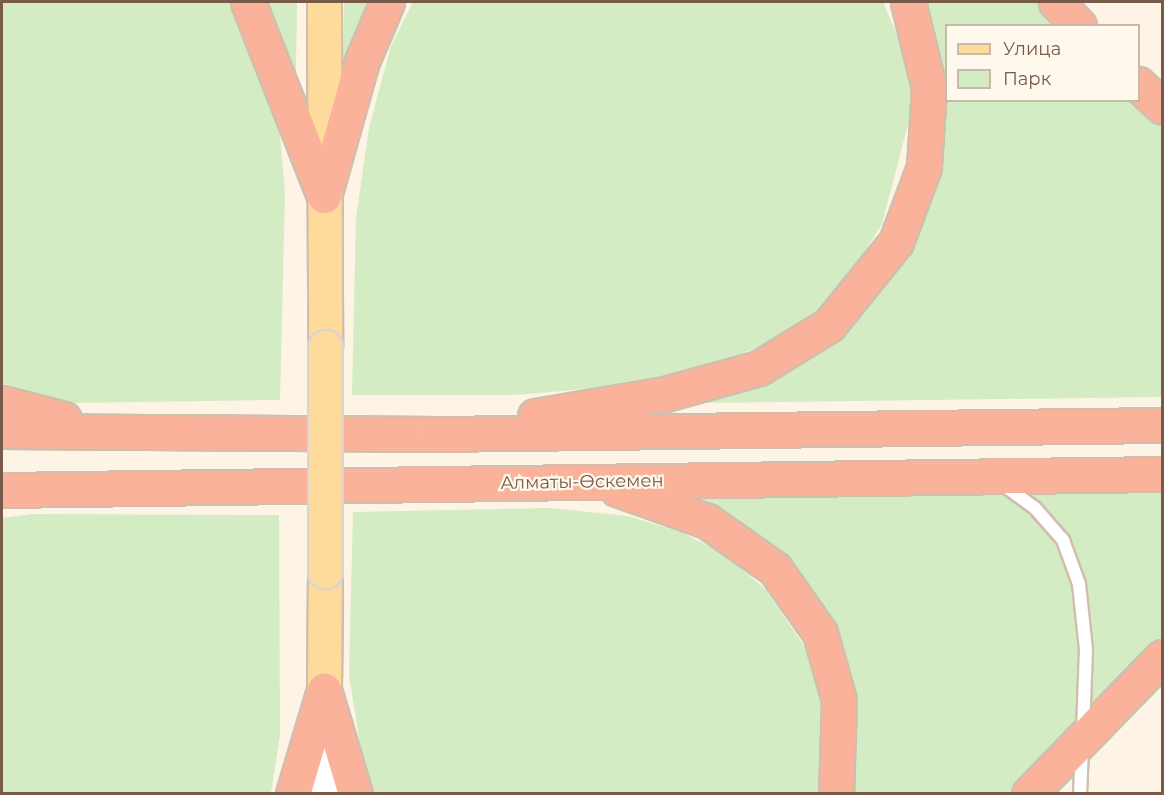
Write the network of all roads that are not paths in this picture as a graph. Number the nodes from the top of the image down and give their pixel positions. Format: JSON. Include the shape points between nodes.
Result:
{"nodes":[{"id":1,"x":248,"y":2,"type":"edge"},
{"id":2,"x":324,"y":2,"type":"edge"},
{"id":3,"x":387,"y":2,"type":"edge"},
{"id":4,"x":908,"y":2,"type":"edge"},
{"id":5,"x":1056,"y":2,"type":"edge"},
{"id":6,"x":1077,"y":24,"type":"edge"},
{"id":7,"x":1140,"y":86,"type":"edge"},
{"id":8,"x":1162,"y":106,"type":"edge"},
{"id":9,"x":324,"y":196,"type":"junction"},
{"id":10,"x":2,"y":403,"type":"edge"},
{"id":11,"x":1162,"y":425,"type":"edge"},
{"id":12,"x":106,"y":430,"type":"junction"},
{"id":13,"x":2,"y":432,"type":"edge"},
{"id":14,"x":436,"y":434,"type":"junction"},
{"id":15,"x":1162,"y":474,"type":"edge"},
{"id":16,"x":994,"y":478,"type":"junction"},
{"id":17,"x":595,"y":482,"type":"junction"},
{"id":18,"x":5,"y":492,"type":"edge"},
{"id":19,"x":1162,"y":657,"type":"edge"},
{"id":20,"x":324,"y":690,"type":"junction"},
{"id":21,"x":1082,"y":739,"type":"junction"},
{"id":22,"x":293,"y":794,"type":"edge"},
{"id":23,"x":324,"y":794,"type":"edge"},
{"id":24,"x":355,"y":794,"type":"edge"},
{"id":25,"x":836,"y":794,"type":"edge"},
{"id":26,"x":1029,"y":794,"type":"edge"},
{"id":27,"x":1080,"y":794,"type":"edge"}],
"edges":[{"from":1,"to":9,"type":"highway"},
{"from":2,"to":9,"type":"main road"},
{"from":3,"to":9,"type":"highway","via":[[362,61]]},
{"from":4,"to":14,"type":"highway","via":[[929,88],[924,167],[896,242],[829,325],[759,368],[738,374],[665,394]]},
{"from":5,"to":6,"type":"highway"},
{"from":7,"to":8,"type":"highway"},
{"from":9,"to":20,"type":"main road","bridge":true},
{"from":10,"to":12,"type":"highway"},
{"from":11,"to":14,"type":"highway"},
{"from":12,"to":13,"type":"highway"},
{"from":12,"to":14,"type":"highway"},
{"from":15,"to":16,"type":"highway","name":"Алматы-Өскемен"},
{"from":16,"to":17,"type":"highway","name":"Алматы-Өскемен"},
{"from":16,"to":21,"type":"lane","via":[[1035,507],[1063,540],[1079,584],[1086,649]]},
{"from":17,"to":18,"type":"highway","name":"Алматы-Өскемен"},
{"from":17,"to":25,"type":"highway","via":[[708,521],[775,569],[819,633],[839,700]]},
{"from":19,"to":21,"type":"highway"},
{"from":20,"to":22,"type":"highway"},
{"from":20,"to":23,"type":"main road"},
{"from":20,"to":24,"type":"highway"},
{"from":21,"to":26,"type":"highway"},
{"from":21,"to":27,"type":"lane"}]}
